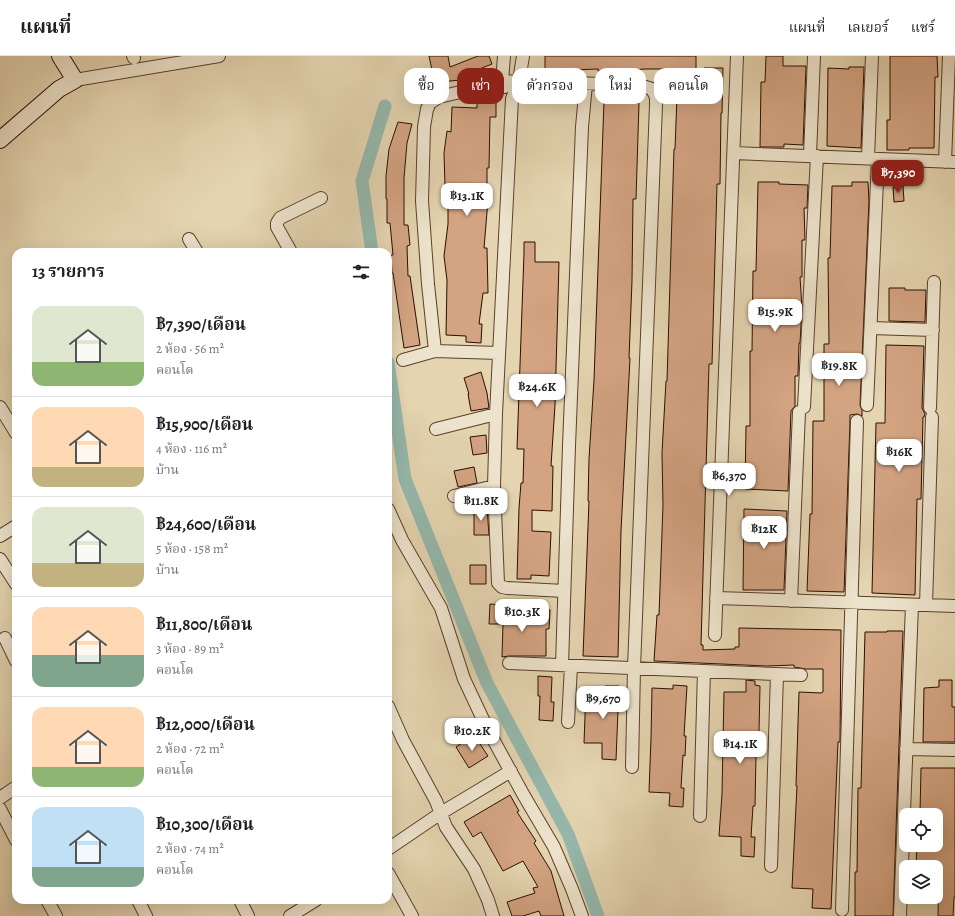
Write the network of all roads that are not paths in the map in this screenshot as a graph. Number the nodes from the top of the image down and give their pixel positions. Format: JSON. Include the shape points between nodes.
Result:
{"nodes":[{"id":1,"x":60,"y":56,"type":"edge"},
{"id":2,"x":219,"y":56,"type":"edge"},
{"id":3,"x":504,"y":56,"type":"edge"},
{"id":4,"x":523,"y":56,"type":"edge"},
{"id":5,"x":737,"y":56,"type":"edge"},
{"id":6,"x":814,"y":56,"type":"edge"},
{"id":7,"x":872,"y":56,"type":"edge"},
{"id":8,"x":948,"y":56,"type":"edge"},
{"id":9,"x":503,"y":68,"type":"edge"},
{"id":10,"x":521,"y":68,"type":"edge"},
{"id":11,"x":75,"y":80,"type":"junction"},
{"id":12,"x":587,"y":84,"type":"edge"},
{"id":13,"x":504,"y":85,"type":"edge"},
{"id":14,"x":457,"y":93,"type":"edge"},
{"id":15,"x":512,"y":99,"type":"joint"},
{"id":16,"x":584,"y":104,"type":"edge"},
{"id":17,"x":0,"y":140,"type":"edge"},
{"id":18,"x":734,"y":153,"type":"junction"},
{"id":19,"x":814,"y":156,"type":"junction"},
{"id":20,"x":873,"y":159,"type":"junction"},
{"id":21,"x":950,"y":162,"type":"edge"},
{"id":22,"x":321,"y":198,"type":"dead end"},
{"id":23,"x":189,"y":239,"type":"dead end"},
{"id":24,"x":195,"y":248,"type":"edge"},
{"id":25,"x":289,"y":248,"type":"edge"},
{"id":26,"x":934,"y":282,"type":"dead end"},
{"id":27,"x":871,"y":328,"type":"junction"},
{"id":28,"x":933,"y":330,"type":"junction"},
{"id":29,"x":435,"y":352,"type":"junction"},
{"id":30,"x":499,"y":353,"type":"junction"},
{"id":31,"x":403,"y":360,"type":"dead end"},
{"id":32,"x":867,"y":405,"type":"dead end"},
{"id":33,"x":0,"y":407,"type":"edge"},
{"id":34,"x":496,"y":414,"type":"junction"},
{"id":35,"x":857,"y":421,"type":"dead end"},
{"id":36,"x":12,"y":426,"type":"edge"},
{"id":37,"x":436,"y":429,"type":"dead end"},
{"id":38,"x":494,"y":486,"type":"junction"},
{"id":39,"x":454,"y":496,"type":"dead end"},
{"id":40,"x":392,"y":518,"type":"edge"},
{"id":41,"x":12,"y":528,"type":"edge"},
{"id":42,"x":0,"y":536,"type":"edge"},
{"id":43,"x":0,"y":558,"type":"edge"},
{"id":44,"x":12,"y":578,"type":"edge"},
{"id":45,"x":564,"y":591,"type":"junction"},
{"id":46,"x":716,"y":598,"type":"junction"},
{"id":47,"x":791,"y":601,"type":"junction"},
{"id":48,"x":851,"y":603,"type":"junction"},
{"id":49,"x":912,"y":604,"type":"junction"},
{"id":50,"x":926,"y":605,"type":"junction"},
{"id":51,"x":955,"y":606,"type":"edge"},
{"id":52,"x":715,"y":635,"type":"dead end"},
{"id":53,"x":5,"y":638,"type":"dead end"},
{"id":54,"x":12,"y":653,"type":"edge"},
{"id":55,"x":510,"y":663,"type":"dead end"},
{"id":56,"x":566,"y":665,"type":"junction"},
{"id":57,"x":634,"y":668,"type":"junction"},
{"id":58,"x":704,"y":671,"type":"junction"},
{"id":59,"x":777,"y":674,"type":"junction"},
{"id":60,"x":801,"y":675,"type":"dead end"},
{"id":61,"x":392,"y":715,"type":"edge"},
{"id":62,"x":568,"y":722,"type":"dead end"},
{"id":63,"x":906,"y":749,"type":"junction"},
{"id":64,"x":955,"y":750,"type":"edge"},
{"id":65,"x":632,"y":767,"type":"dead end"},
{"id":66,"x":510,"y":771,"type":"junction"},
{"id":67,"x":12,"y":790,"type":"edge"},
{"id":68,"x":0,"y":798,"type":"edge"},
{"id":69,"x":0,"y":809,"type":"edge"},
{"id":70,"x":440,"y":813,"type":"junction"},
{"id":71,"x":700,"y":816,"type":"dead end"},
{"id":72,"x":12,"y":832,"type":"edge"},
{"id":73,"x":392,"y":847,"type":"edge"},
{"id":74,"x":772,"y":866,"type":"dead end"},
{"id":75,"x":392,"y":880,"type":"edge"},
{"id":76,"x":49,"y":904,"type":"edge"},
{"id":77,"x":140,"y":904,"type":"edge"},
{"id":78,"x":242,"y":904,"type":"edge"},
{"id":79,"x":310,"y":904,"type":"edge"},
{"id":80,"x":842,"y":910,"type":"dead end"},
{"id":81,"x":56,"y":916,"type":"edge"},
{"id":82,"x":146,"y":916,"type":"edge"},
{"id":83,"x":248,"y":916,"type":"edge"},
{"id":84,"x":290,"y":916,"type":"edge"},
{"id":85,"x":412,"y":916,"type":"edge"},
{"id":86,"x":493,"y":916,"type":"edge"},
{"id":87,"x":582,"y":916,"type":"edge"},
{"id":88,"x":900,"y":916,"type":"edge"}],
"edges":[{"from":1,"to":11,"type":"street"},
{"from":2,"to":11,"type":"street"},
{"from":3,"to":9,"type":"street"},
{"from":4,"to":10,"type":"street"},
{"from":5,"to":18,"type":"street"},
{"from":6,"to":19,"type":"street"},
{"from":7,"to":20,"type":"street"},
{"from":8,"to":21,"type":"street"},
{"from":11,"to":17,"type":"street","via":[[59,89]]},
{"from":12,"to":57,"type":"street","via":[[639,84],[652,89],[656,97]]},
{"from":13,"to":15,"type":"street"},
{"from":14,"to":29,"type":"street","via":[[439,97],[430,103],[424,127],[422,201]]},
{"from":15,"to":30,"type":"street"},
{"from":16,"to":45,"type":"street"},
{"from":18,"to":19,"type":"street"},
{"from":18,"to":46,"type":"street"},
{"from":19,"to":20,"type":"street"},
{"from":19,"to":47,"type":"street"},
{"from":20,"to":21,"type":"street"},
{"from":20,"to":27,"type":"street"},
{"from":22,"to":25,"type":"street","via":[[280,218],[277,227]]},
{"from":23,"to":24,"type":"street"},
{"from":26,"to":28,"type":"street"},
{"from":27,"to":28,"type":"street"},
{"from":27,"to":32,"type":"street"},
{"from":28,"to":50,"type":"street"},
{"from":29,"to":30,"type":"street"},
{"from":29,"to":31,"type":"street"},
{"from":30,"to":34,"type":"street"},
{"from":33,"to":36,"type":"street"},
{"from":34,"to":37,"type":"street"},
{"from":34,"to":38,"type":"street"},
{"from":35,"to":48,"type":"street"},
{"from":38,"to":39,"type":"street"},
{"from":38,"to":45,"type":"street","via":[[498,583],[507,588]]},
{"from":40,"to":66,"type":"street","via":[[441,608],[464,679]]},
{"from":41,"to":42,"type":"street"},
{"from":43,"to":44,"type":"street"},
{"from":45,"to":56,"type":"street"},
{"from":46,"to":47,"type":"street"},
{"from":46,"to":52,"type":"street"},
{"from":47,"to":48,"type":"street"},
{"from":48,"to":49,"type":"street"},
{"from":48,"to":80,"type":"street"},
{"from":49,"to":50,"type":"street"},
{"from":49,"to":63,"type":"street"},
{"from":50,"to":51,"type":"street"},
{"from":53,"to":54,"type":"street"},
{"from":55,"to":56,"type":"street"},
{"from":56,"to":57,"type":"street"},
{"from":56,"to":62,"type":"street"},
{"from":57,"to":58,"type":"street"},
{"from":57,"to":65,"type":"street"},
{"from":58,"to":59,"type":"street"},
{"from":58,"to":71,"type":"street"},
{"from":59,"to":60,"type":"street"},
{"from":59,"to":74,"type":"street"},
{"from":61,"to":70,"type":"street"},
{"from":63,"to":64,"type":"street"},
{"from":63,"to":88,"type":"street"},
{"from":66,"to":70,"type":"street"},
{"from":66,"to":87,"type":"street","via":[[554,847]]},
{"from":67,"to":68,"type":"street"},
{"from":69,"to":72,"type":"street"},
{"from":70,"to":73,"type":"street"},
{"from":70,"to":86,"type":"street","via":[[446,827],[474,868]]},
{"from":75,"to":85,"type":"street"},
{"from":76,"to":81,"type":"street"},
{"from":77,"to":82,"type":"street"},
{"from":78,"to":83,"type":"street"},
{"from":79,"to":84,"type":"street"}]}
